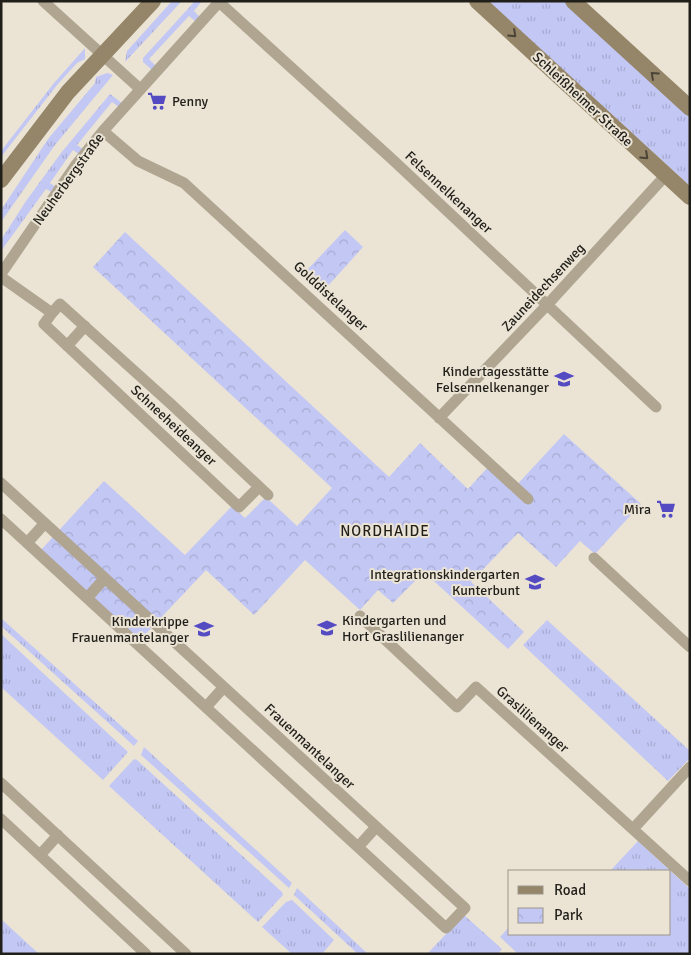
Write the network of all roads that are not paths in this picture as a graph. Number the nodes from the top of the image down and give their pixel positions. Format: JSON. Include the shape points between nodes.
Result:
{"nodes":[{"id":1,"x":43,"y":1,"type":"edge"},
{"id":2,"x":153,"y":1,"type":"edge"},
{"id":3,"x":477,"y":1,"type":"edge"},
{"id":4,"x":572,"y":1,"type":"edge"},
{"id":5,"x":220,"y":2,"type":"edge"},
{"id":6,"x":102,"y":54,"type":"junction"},
{"id":7,"x":139,"y":88,"type":"junction"},
{"id":8,"x":690,"y":108,"type":"edge"},
{"id":9,"x":103,"y":131,"type":"junction"},
{"id":10,"x":666,"y":175,"type":"junction"},
{"id":11,"x":1,"y":180,"type":"edge"},
{"id":12,"x":690,"y":196,"type":"edge"},
{"id":13,"x":1,"y":275,"type":"edge"},
{"id":14,"x":548,"y":304,"type":"junction"},
{"id":15,"x":52,"y":313,"type":"junction"},
{"id":16,"x":85,"y":326,"type":"junction"},
{"id":17,"x":67,"y":346,"type":"junction"},
{"id":18,"x":656,"y":407,"type":"dead end"},
{"id":19,"x":439,"y":418,"type":"junction"},
{"id":20,"x":1,"y":483,"type":"edge"},
{"id":21,"x":259,"y":487,"type":"junction"},
{"id":22,"x":268,"y":495,"type":"dead end"},
{"id":23,"x":528,"y":499,"type":"dead end"},
{"id":24,"x":1,"y":520,"type":"edge"},
{"id":25,"x":46,"y":523,"type":"junction"},
{"id":26,"x":27,"y":543,"type":"junction"},
{"id":27,"x":594,"y":558,"type":"dead end"},
{"id":28,"x":105,"y":578,"type":"junction"},
{"id":29,"x":87,"y":598,"type":"junction"},
{"id":30,"x":360,"y":616,"type":"dead end"},
{"id":31,"x":690,"y":647,"type":"edge"},
{"id":32,"x":224,"y":687,"type":"junction"},
{"id":33,"x":206,"y":707,"type":"junction"},
{"id":34,"x":690,"y":768,"type":"edge"},
{"id":35,"x":1,"y":783,"type":"edge"},
{"id":36,"x":1,"y":819,"type":"edge"},
{"id":37,"x":376,"y":827,"type":"junction"},
{"id":38,"x":633,"y":829,"type":"junction"},
{"id":39,"x":58,"y":835,"type":"junction"},
{"id":40,"x":358,"y":846,"type":"junction"},
{"id":41,"x":40,"y":855,"type":"junction"},
{"id":42,"x":690,"y":881,"type":"edge"},
{"id":43,"x":146,"y":954,"type":"edge"},
{"id":44,"x":186,"y":954,"type":"edge"}],
"edges":[{"from":1,"to":6,"type":"street"},
{"from":2,"to":6,"type":"main road"},
{"from":3,"to":10,"type":"main road","name":"Schleißheimer Straße","one_way":true},
{"from":8,"to":4,"type":"main road","one_way":true},
{"from":5,"to":7,"type":"street","name":"Neuherbergstraße"},
{"from":5,"to":14,"type":"street","name":"Felsennelkenanger"},
{"from":6,"to":7,"type":"street"},
{"from":6,"to":11,"type":"main road","via":[[51,113]]},
{"from":7,"to":9,"type":"street","name":"Neuherbergstraße"},
{"from":9,"to":13,"type":"street","name":"Neuherbergstraße","via":[[75,166]]},
{"from":9,"to":19,"type":"street","name":"Golddistelanger","via":[[138,161],[184,182]]},
{"from":10,"to":12,"type":"main road","name":"Schleißheimer Straße"},
{"from":10,"to":14,"type":"street","name":"Zauneidechsenweg"},
{"from":13,"to":15,"type":"street"},
{"from":14,"to":18,"type":"street","name":"Felsennelkenanger"},
{"from":14,"to":19,"type":"street","name":"Zauneidechsenweg"},
{"from":15,"to":16,"type":"street","name":"Schneeheideanger","via":[[60,304]]},
{"from":15,"to":17,"type":"street","name":"Schneeheideanger","via":[[44,324]]},
{"from":16,"to":17,"type":"street"},
{"from":16,"to":21,"type":"street","name":"Schneeheideanger"},
{"from":17,"to":21,"type":"street","name":"Schneeheideanger","via":[[239,507]]},
{"from":19,"to":23,"type":"street","name":"Golddistelanger"},
{"from":20,"to":25,"type":"street","name":"Frauenmantelanger"},
{"from":21,"to":22,"type":"street","name":"Schneeheideanger"},
{"from":24,"to":26,"type":"street","name":"Frauenmantelanger"},
{"from":25,"to":26,"type":"street"},
{"from":25,"to":28,"type":"street","name":"Frauenmantelanger"},
{"from":26,"to":29,"type":"street","name":"Frauenmantelanger"},
{"from":27,"to":31,"type":"street"},
{"from":28,"to":29,"type":"street"},
{"from":28,"to":32,"type":"street","name":"Frauenmantelanger"},
{"from":29,"to":33,"type":"street","name":"Frauenmantelanger"},
{"from":30,"to":38,"type":"street","name":"Graslilienanger","via":[[457,707],[476,687]]},
{"from":32,"to":33,"type":"street"},
{"from":32,"to":37,"type":"street","name":"Frauenmantelanger"},
{"from":33,"to":40,"type":"street","name":"Frauenmantelanger"},
{"from":34,"to":38,"type":"street"},
{"from":35,"to":39,"type":"street"},
{"from":36,"to":41,"type":"street"},
{"from":37,"to":40,"type":"street"},
{"from":37,"to":40,"type":"street","name":"Frauenmantelanger","via":[[464,908],[446,928]]},
{"from":38,"to":42,"type":"street","name":"Graslilienanger"},
{"from":39,"to":41,"type":"street"},
{"from":39,"to":44,"type":"street"},
{"from":41,"to":43,"type":"street"}]}
